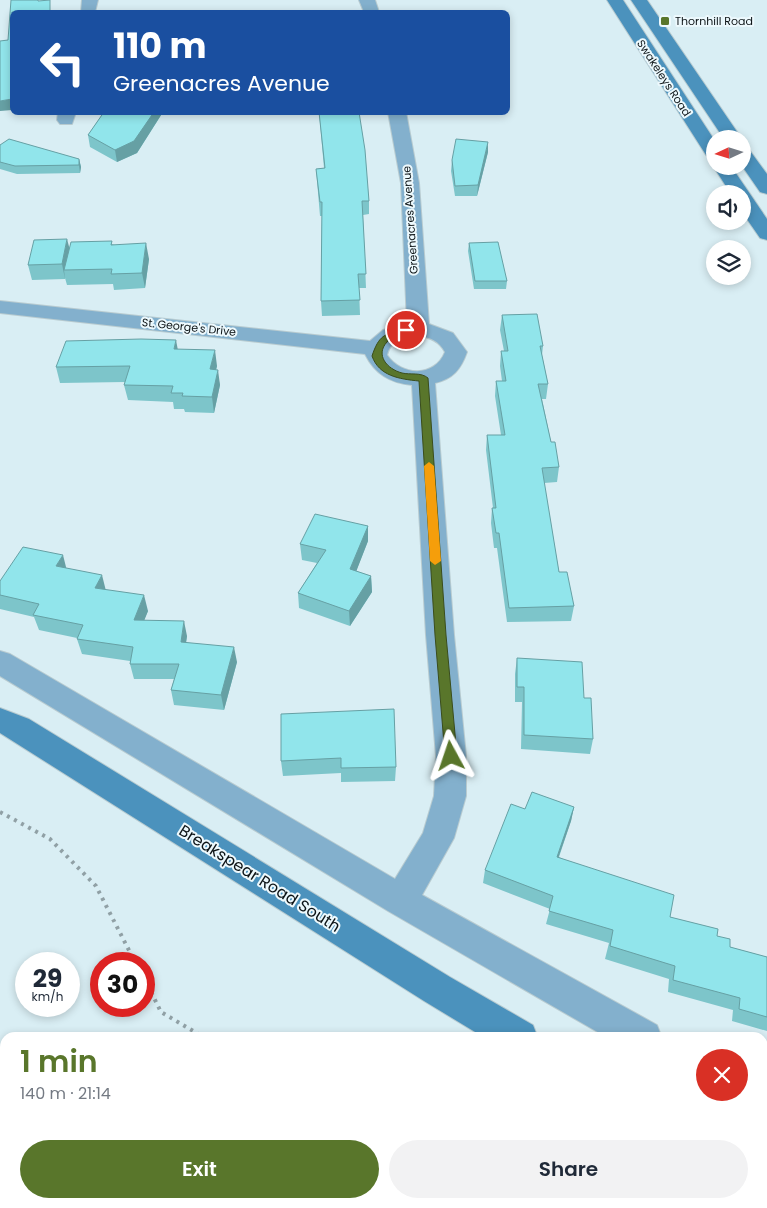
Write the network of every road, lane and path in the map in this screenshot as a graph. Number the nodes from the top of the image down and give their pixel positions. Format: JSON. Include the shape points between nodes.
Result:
{"nodes":[{"id":1,"x":615,"y":0,"type":"edge"},
{"id":2,"x":639,"y":0,"type":"edge"},
{"id":3,"x":678,"y":58,"type":"junction"},
{"id":4,"x":652,"y":59,"type":"junction"},
{"id":5,"x":398,"y":115,"type":"edge"},
{"id":6,"x":727,"y":130,"type":"edge"},
{"id":7,"x":706,"y":141,"type":"edge"},
{"id":8,"x":751,"y":165,"type":"edge"},
{"id":9,"x":767,"y":188,"type":"edge"},
{"id":10,"x":751,"y":209,"type":"edge"},
{"id":11,"x":767,"y":234,"type":"edge"},
{"id":12,"x":0,"y":307,"type":"edge"},
{"id":13,"x":418,"y":329,"type":"junction"},
{"id":14,"x":377,"y":349,"type":"junction"},
{"id":15,"x":423,"y":378,"type":"junction"},
{"id":16,"x":0,"y":662,"type":"edge"},
{"id":17,"x":0,"y":720,"type":"edge"},
{"id":18,"x":0,"y":812,"type":"edge"},
{"id":19,"x":400,"y":900,"type":"junction"},
{"id":20,"x":130,"y":952,"type":"edge"},
{"id":21,"x":155,"y":1000,"type":"edge"},
{"id":22,"x":195,"y":1032,"type":"edge"},
{"id":23,"x":510,"y":1032,"type":"edge"},
{"id":24,"x":633,"y":1032,"type":"edge"}],
"edges":[{"from":1,"to":4,"type":"main road","name":"Swakeleys Road"},
{"from":2,"to":3,"type":"main road","name":"Swakeleys Road"},
{"from":3,"to":4,"type":"main road"},
{"from":3,"to":6,"type":"main road","name":"Swakeleys Road"},
{"from":4,"to":7,"type":"main road","name":"Swakeleys Road"},
{"from":5,"to":13,"type":"street","name":"Greenacres Avenue","via":[[410,183]]},
{"from":8,"to":9,"type":"main road"},
{"from":10,"to":11,"type":"main road"},
{"from":12,"to":14,"type":"street","name":"St. George's Drive"},
{"from":13,"to":14,"type":"street","via":[[387,336]]},
{"from":13,"to":15,"type":"street","via":[[439,334],[453,345],[456,352],[451,366],[444,372]]},
{"from":14,"to":15,"type":"street","via":[[379,362],[392,373]]},
{"from":15,"to":19,"type":"street","via":[[451,756],[450,796],[438,838]]},
{"from":16,"to":19,"type":"street"},
{"from":17,"to":23,"type":"main road","name":"Breakspear Road South","via":[[18,728]]},
{"from":18,"to":20,"type":"path","via":[[50,839],[96,886]]},
{"from":19,"to":24,"type":"street"},
{"from":21,"to":22,"type":"path","via":[[161,1012]]}]}
